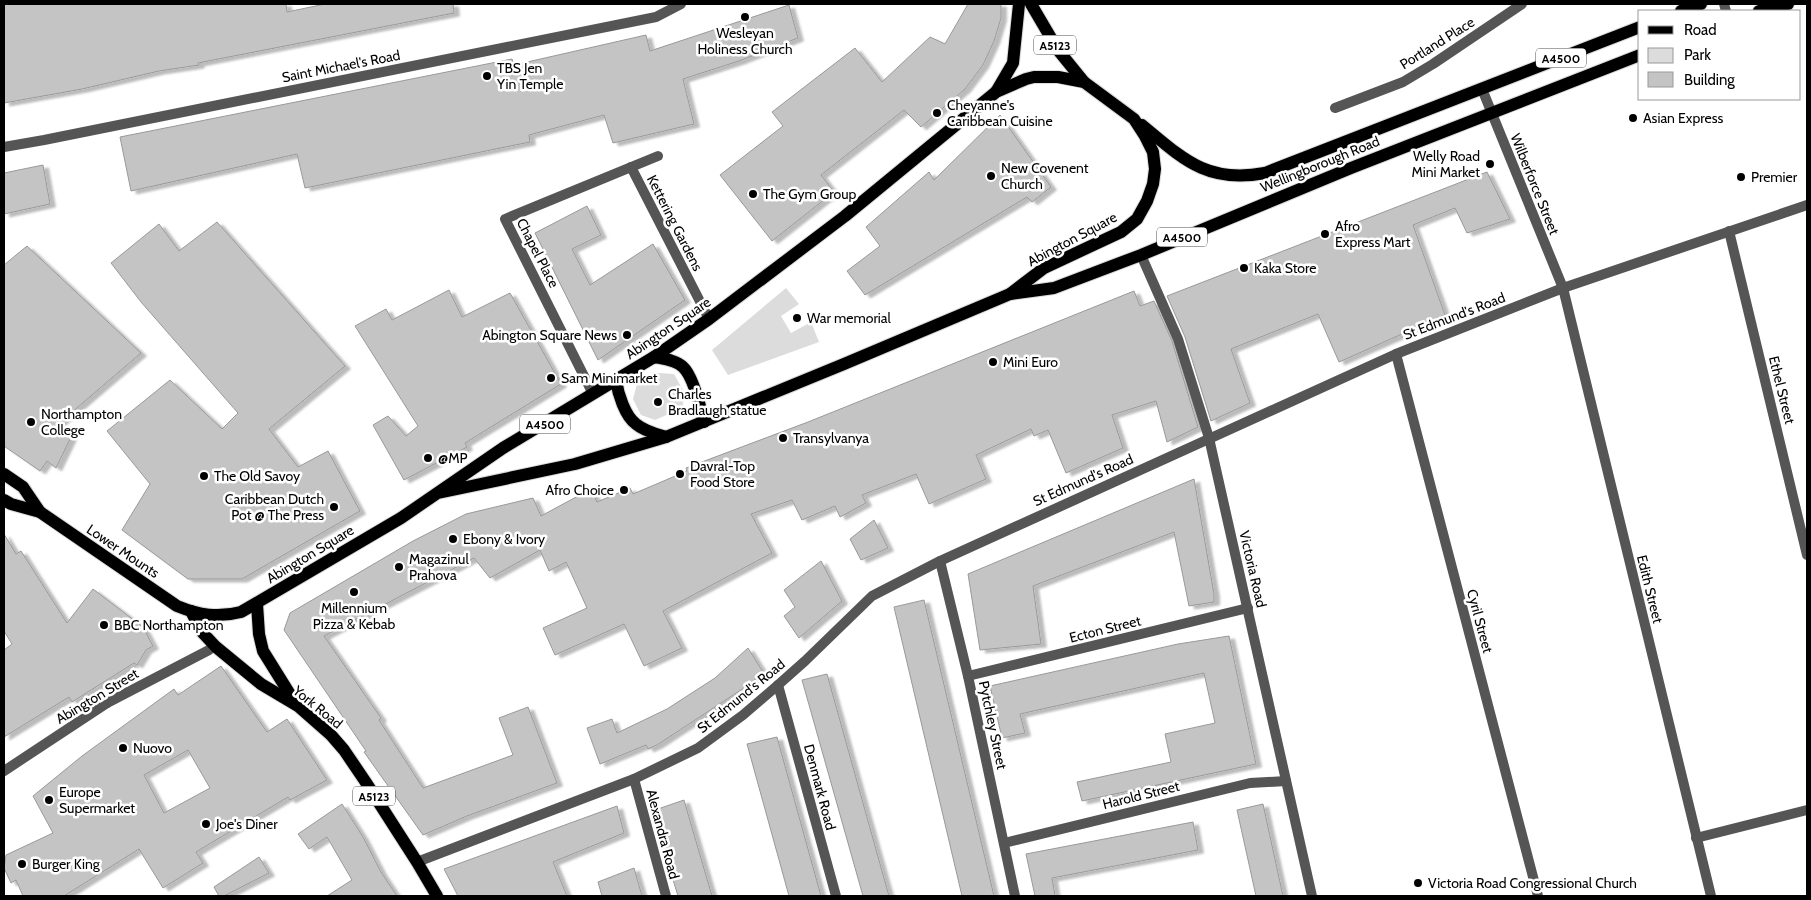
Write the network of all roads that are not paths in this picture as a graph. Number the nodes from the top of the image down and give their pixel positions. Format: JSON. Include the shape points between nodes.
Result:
{"nodes":[{"id":1,"x":681,"y":4,"type":"edge"},
{"id":2,"x":1019,"y":4,"type":"edge"},
{"id":3,"x":1031,"y":4,"type":"edge"},
{"id":4,"x":1522,"y":4,"type":"edge"},
{"id":5,"x":1701,"y":4,"type":"edge"},
{"id":6,"x":1788,"y":4,"type":"edge"},
{"id":7,"x":1684,"y":10,"type":"edge"},
{"id":8,"x":1763,"y":10,"type":"edge"},
{"id":9,"x":1638,"y":28,"type":"edge"},
{"id":10,"x":1638,"y":56,"type":"edge"},
{"id":11,"x":1084,"y":82,"type":"junction"},
{"id":12,"x":1482,"y":89,"type":"junction"},
{"id":13,"x":996,"y":92,"type":"junction"},
{"id":14,"x":1335,"y":108,"type":"dead end"},
{"id":15,"x":1491,"y":113,"type":"junction"},
{"id":16,"x":1134,"y":119,"type":"junction"},
{"id":17,"x":4,"y":146,"type":"edge"},
{"id":18,"x":658,"y":156,"type":"dead end"},
{"id":19,"x":631,"y":167,"type":"junction"},
{"id":20,"x":1807,"y":205,"type":"edge"},
{"id":21,"x":1729,"y":231,"type":"junction"},
{"id":22,"x":1141,"y":255,"type":"junction"},
{"id":23,"x":1563,"y":288,"type":"junction"},
{"id":24,"x":1010,"y":294,"type":"junction"},
{"id":25,"x":709,"y":319,"type":"junction"},
{"id":26,"x":1396,"y":354,"type":"junction"},
{"id":27,"x":654,"y":357,"type":"junction"},
{"id":28,"x":616,"y":380,"type":"junction"},
{"id":29,"x":594,"y":394,"type":"junction"},
{"id":30,"x":704,"y":422,"type":"junction"},
{"id":31,"x":666,"y":437,"type":"junction"},
{"id":32,"x":1209,"y":438,"type":"junction"},
{"id":33,"x":4,"y":474,"type":"edge"},
{"id":34,"x":438,"y":493,"type":"junction"},
{"id":35,"x":4,"y":500,"type":"edge"},
{"id":36,"x":40,"y":512,"type":"junction"},
{"id":37,"x":1807,"y":555,"type":"edge"},
{"id":38,"x":940,"y":561,"type":"junction"},
{"id":39,"x":257,"y":604,"type":"junction"},
{"id":40,"x":1248,"y":608,"type":"junction"},
{"id":41,"x":191,"y":612,"type":"junction"},
{"id":42,"x":209,"y":650,"type":"dead end"},
{"id":43,"x":968,"y":676,"type":"junction"},
{"id":44,"x":778,"y":685,"type":"junction"},
{"id":45,"x":298,"y":706,"type":"junction"},
{"id":46,"x":4,"y":771,"type":"edge"},
{"id":47,"x":634,"y":779,"type":"junction"},
{"id":48,"x":1286,"y":781,"type":"junction"},
{"id":49,"x":1807,"y":810,"type":"edge"},
{"id":50,"x":1696,"y":838,"type":"junction"},
{"id":51,"x":1004,"y":842,"type":"junction"},
{"id":52,"x":417,"y":862,"type":"junction"},
{"id":53,"x":437,"y":896,"type":"edge"},
{"id":54,"x":666,"y":896,"type":"edge"},
{"id":55,"x":836,"y":896,"type":"edge"},
{"id":56,"x":1016,"y":896,"type":"edge"},
{"id":57,"x":1312,"y":896,"type":"edge"},
{"id":58,"x":1538,"y":896,"type":"edge"},
{"id":59,"x":1710,"y":896,"type":"edge"}],
"edges":[{"from":1,"to":17,"type":"street","name":"Saint Michael's Road","via":[[656,17]]},
{"from":2,"to":13,"type":"main road","number":"A5123","via":[[1013,63]]},
{"from":3,"to":11,"type":"main road","number":"A5123","via":[[1058,50]]},
{"from":4,"to":14,"type":"street","name":"Portland Place","via":[[1402,82]]},
{"from":5,"to":7,"type":"main road"},
{"from":6,"to":8,"type":"main road"},
{"from":9,"to":12,"type":"main road","name":"Wellingborough Road","number":"A4500"},
{"from":10,"to":15,"type":"main road","name":"Wellingborough Road","number":"A4500"},
{"from":11,"to":13,"type":"main road","name":"Abington Square","number":"A4500","via":[[1034,77]]},
{"from":11,"to":16,"type":"main road","name":"Abington Square","number":"A4500"},
{"from":12,"to":15,"type":"street","name":"Wilberforce Street"},
{"from":12,"to":16,"type":"main road","name":"Wellingborough Road","number":"A4500","via":[[1265,174],[1246,177],[1205,170],[1180,157]]},
{"from":13,"to":25,"type":"main road","name":"Abington Square","number":"A4500","via":[[845,216]]},
{"from":15,"to":22,"type":"main road","name":"Wellingborough Road","number":"A4500"},
{"from":15,"to":23,"type":"street","name":"Wilberforce Street"},
{"from":16,"to":24,"type":"main road","name":"Abington Square","number":"A4500","via":[[1152,152],[1155,169],[1153,184],[1137,219],[1122,232],[1044,268]]},
{"from":18,"to":19,"type":"street","name":"Chapel Place"},
{"from":19,"to":25,"type":"street","name":"Kettering Gardens"},
{"from":19,"to":29,"type":"street","name":"Chapel Place","via":[[506,219]]},
{"from":20,"to":21,"type":"street","name":"St Edmund's Road"},
{"from":21,"to":23,"type":"street","name":"St Edmund's Road"},
{"from":21,"to":37,"type":"street","name":"Ethel Street"},
{"from":22,"to":24,"type":"main road","name":"Wellingborough Road","number":"A4500","via":[[1054,288]]},
{"from":22,"to":32,"type":"street","name":"Victoria Road","via":[[1178,339]]},
{"from":23,"to":26,"type":"street","name":"St Edmund's Road"},
{"from":23,"to":50,"type":"street","name":"Edith Street"},
{"from":24,"to":30,"type":"main road","name":"Abington Square","number":"A4500"},
{"from":25,"to":27,"type":"main road","name":"Abington Square","number":"A4500"},
{"from":26,"to":32,"type":"street","name":"St Edmund's Road"},
{"from":26,"to":58,"type":"street","name":"Cyril Street"},
{"from":27,"to":28,"type":"main road","name":"Abington Square","number":"A4500"},
{"from":27,"to":30,"type":"main road","via":[[671,360],[684,368],[700,400]]},
{"from":28,"to":29,"type":"main road","name":"Abington Square","number":"A4500"},
{"from":28,"to":31,"type":"main road","via":[[619,398],[634,424]]},
{"from":29,"to":34,"type":"main road","name":"Abington Square","number":"A4500","via":[[503,448]]},
{"from":30,"to":31,"type":"main road","name":"Abington Square","number":"A4500"},
{"from":31,"to":34,"type":"main road","name":"Abington Square","number":"A4500","via":[[575,464]]},
{"from":32,"to":38,"type":"street","name":"St Edmund's Road"},
{"from":32,"to":40,"type":"street","name":"Victoria Road"},
{"from":33,"to":36,"type":"main road","name":"Lower Mounts","via":[[23,487]]},
{"from":34,"to":39,"type":"main road","name":"Abington Square","number":"A4500"},
{"from":35,"to":36,"type":"main road","name":"Lower Mounts"},
{"from":36,"to":41,"type":"main road","name":"Lower Mounts","via":[[177,606]]},
{"from":38,"to":43,"type":"street","name":"Pytchley Street"},
{"from":38,"to":44,"type":"street","name":"St Edmund's Road","via":[[872,596]]},
{"from":39,"to":41,"type":"main road","name":"Abington Square","number":"A4500","via":[[222,616]]},
{"from":39,"to":45,"type":"main road","via":[[263,651]]},
{"from":40,"to":43,"type":"street","name":"Ecton Street"},
{"from":40,"to":48,"type":"street","name":"Victoria Road"},
{"from":41,"to":45,"type":"main road","name":"York Road","number":"A5123","via":[[201,631],[216,647],[261,684]]},
{"from":42,"to":46,"type":"street","name":"Abington Street","via":[[107,703]]},
{"from":43,"to":51,"type":"street","name":"Pytchley Street"},
{"from":44,"to":47,"type":"street","name":"St Edmund's Road","via":[[698,748]]},
{"from":44,"to":55,"type":"street","name":"Denmark Road"},
{"from":45,"to":52,"type":"main road","name":"York Road","number":"A5123","via":[[344,750]]},
{"from":47,"to":52,"type":"street","name":"St Edmund's Road"},
{"from":47,"to":54,"type":"street","name":"Alexandra Road"},
{"from":48,"to":51,"type":"street","name":"Harold Street","via":[[1250,782]]},
{"from":48,"to":57,"type":"street","name":"Victoria Road"},
{"from":49,"to":50,"type":"street"},
{"from":50,"to":59,"type":"street","name":"Edith Street"},
{"from":51,"to":56,"type":"street","name":"Pytchley Street"},
{"from":52,"to":53,"type":"main road","name":"York Road","number":"A5123"}]}
